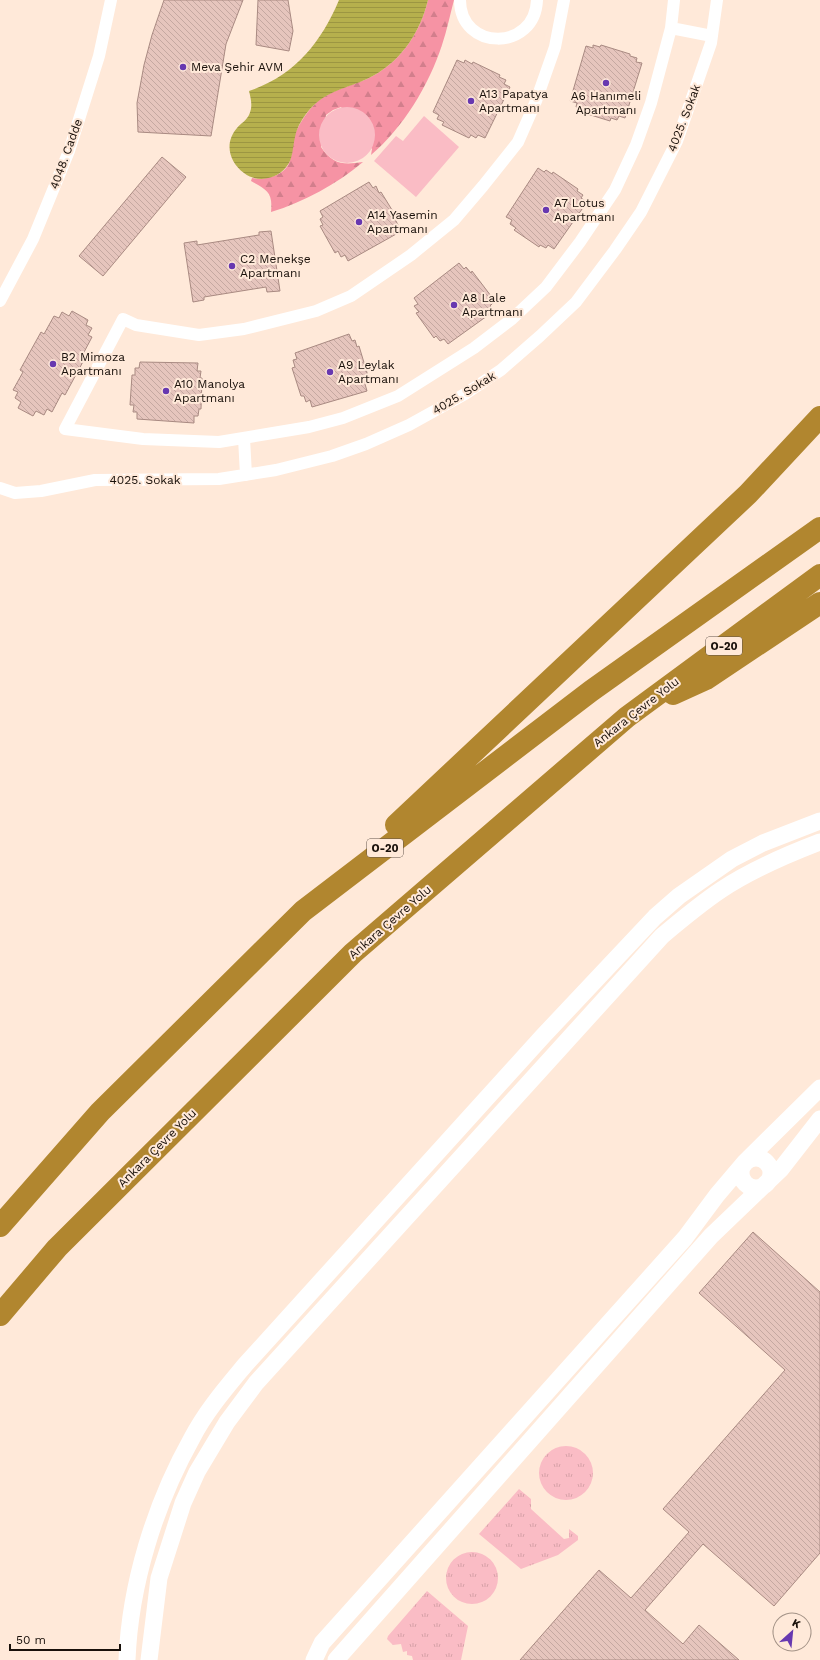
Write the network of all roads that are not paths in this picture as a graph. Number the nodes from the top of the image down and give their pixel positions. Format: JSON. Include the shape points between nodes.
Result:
{"nodes":[{"id":1,"x":111,"y":0,"type":"edge"},
{"id":2,"x":460,"y":0,"type":"edge"},
{"id":3,"x":537,"y":0,"type":"edge"},
{"id":4,"x":564,"y":0,"type":"edge"},
{"id":5,"x":674,"y":0,"type":"edge"},
{"id":6,"x":717,"y":0,"type":"edge"},
{"id":7,"x":671,"y":28,"type":"junction"},
{"id":8,"x":712,"y":36,"type":"junction"},
{"id":9,"x":0,"y":301,"type":"edge"},
{"id":10,"x":820,"y":417,"type":"edge"},
{"id":11,"x":244,"y":438,"type":"junction"},
{"id":12,"x":246,"y":475,"type":"junction"},
{"id":13,"x":0,"y":488,"type":"edge"},
{"id":14,"x":820,"y":528,"type":"edge"},
{"id":15,"x":820,"y":575,"type":"edge"},
{"id":16,"x":820,"y":603,"type":"edge"},
{"id":17,"x":627,"y":716,"type":"junction"},
{"id":18,"x":820,"y":821,"type":"edge"},
{"id":19,"x":820,"y":842,"type":"edge"},
{"id":20,"x":303,"y":911,"type":"junction"},
{"id":21,"x":820,"y":1088,"type":"edge"},
{"id":22,"x":820,"y":1119,"type":"edge"},
{"id":23,"x":745,"y":1162,"type":"junction"},
{"id":24,"x":766,"y":1184,"type":"junction"},
{"id":25,"x":0,"y":1226,"type":"edge"},
{"id":26,"x":0,"y":1315,"type":"edge"},
{"id":27,"x":127,"y":1660,"type":"edge"},
{"id":28,"x":149,"y":1660,"type":"edge"},
{"id":29,"x":314,"y":1660,"type":"edge"},
{"id":30,"x":336,"y":1660,"type":"edge"}],
"edges":[{"from":1,"to":9,"type":"street","name":"4048. Cadde","via":[[99,56],[69,151],[33,239]]},
{"from":2,"to":3,"type":"street","via":[[463,17],[470,27],[484,36],[500,40],[517,34],[530,23],[536,13]]},
{"from":4,"to":11,"type":"street","via":[[555,47],[518,142],[454,220],[411,255],[357,292],[316,310],[244,329],[199,336],[136,325],[123,320],[65,429],[143,439],[219,442]]},
{"from":5,"to":7,"type":"street"},
{"from":6,"to":8,"type":"street","name":"4025. Sokak"},
{"from":7,"to":8,"type":"street"},
{"from":7,"to":11,"type":"street","via":[[652,103],[615,190],[546,287],[512,319],[474,348],[398,396],[343,418],[309,427]]},
{"from":8,"to":12,"type":"street","name":"4025. Sokak","via":[[678,141],[640,212],[576,302],[540,336],[501,370],[465,394],[409,425],[332,456]]},
{"from":10,"to":20,"type":"highway","via":[[748,494]]},
{"from":11,"to":12,"type":"street"},
{"from":12,"to":13,"type":"street","name":"4025. Sokak","via":[[219,479],[95,480],[41,492],[15,493]]},
{"from":14,"to":20,"type":"highway","number":"O-20","via":[[591,691]]},
{"from":15,"to":17,"type":"highway","name":"Ankara Çevre Yolu","number":"O-20"},
{"from":16,"to":17,"type":"highway","via":[[706,679]]},
{"from":17,"to":26,"type":"highway","name":"Ankara Çevre Yolu","number":"O-20","via":[[353,953],[57,1248]]},
{"from":18,"to":27,"type":"main road","via":[[790,831],[732,859],[679,896],[655,917],[245,1365],[217,1399],[192,1437],[173,1475],[157,1515],[139,1576]]},
{"from":19,"to":28,"type":"main road","via":[[783,857],[731,884],[662,936],[256,1383],[226,1422],[197,1472],[183,1503],[159,1578]]},
{"from":20,"to":25,"type":"highway","number":"O-20","via":[[100,1112]]},
{"from":21,"to":23,"type":"main road"},
{"from":22,"to":24,"type":"main road"},
{"from":23,"to":24,"type":"main road","via":[[758,1158],[767,1162],[771,1175]]},
{"from":23,"to":29,"type":"main road","via":[[685,1238],[322,1643]]},
{"from":24,"to":30,"type":"main road","via":[[711,1236]]}]}
